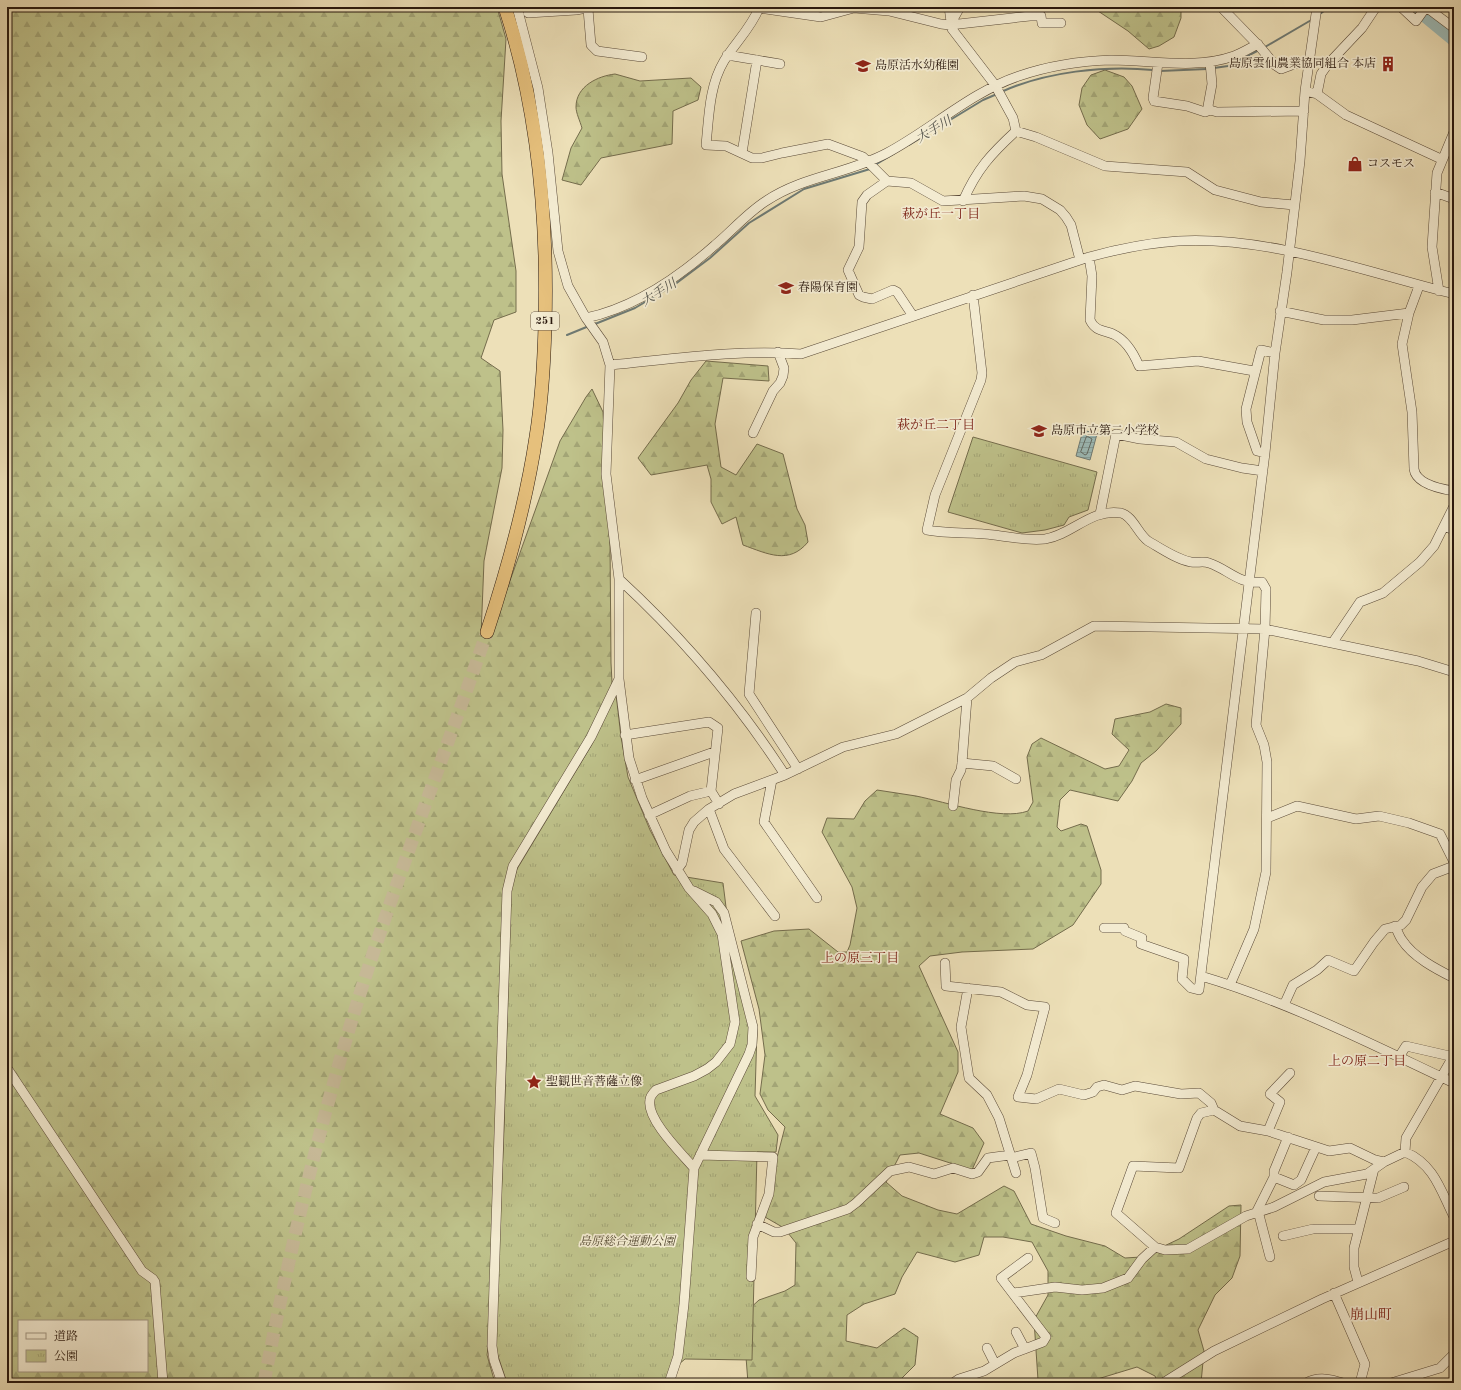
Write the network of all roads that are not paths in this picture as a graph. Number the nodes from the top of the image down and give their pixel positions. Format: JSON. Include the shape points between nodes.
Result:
{"nodes":[{"id":1,"x":505,"y":7,"type":"edge"},
{"id":2,"x":517,"y":7,"type":"edge"},
{"id":3,"x":759,"y":7,"type":"edge"},
{"id":4,"x":949,"y":7,"type":"edge"},
{"id":5,"x":960,"y":7,"type":"edge"},
{"id":6,"x":1221,"y":7,"type":"edge"},
{"id":7,"x":1316,"y":7,"type":"edge"},
{"id":8,"x":1376,"y":7,"type":"edge"},
{"id":9,"x":1401,"y":7,"type":"edge"},
{"id":10,"x":576,"y":8,"type":"edge"},
{"id":11,"x":590,"y":8,"type":"edge"},
{"id":12,"x":1426,"y":8,"type":"edge"},
{"id":13,"x":528,"y":13,"type":"dead end"},
{"id":14,"x":1061,"y":23,"type":"dead end"},
{"id":15,"x":950,"y":25,"type":"junction"},
{"id":16,"x":1454,"y":28,"type":"edge"},
{"id":17,"x":1261,"y":48,"type":"junction"},
{"id":18,"x":728,"y":55,"type":"junction"},
{"id":19,"x":642,"y":57,"type":"dead end"},
{"id":20,"x":757,"y":60,"type":"junction"},
{"id":21,"x":780,"y":64,"type":"dead end"},
{"id":22,"x":1309,"y":64,"type":"junction"},
{"id":23,"x":1210,"y":67,"type":"junction"},
{"id":24,"x":1157,"y":68,"type":"junction"},
{"id":25,"x":998,"y":89,"type":"junction"},
{"id":26,"x":1305,"y":91,"type":"junction"},
{"id":27,"x":1317,"y":94,"type":"junction"},
{"id":28,"x":1210,"y":110,"type":"junction"},
{"id":29,"x":1304,"y":111,"type":"junction"},
{"id":30,"x":1016,"y":130,"type":"junction"},
{"id":31,"x":1454,"y":132,"type":"edge"},
{"id":32,"x":742,"y":153,"type":"junction"},
{"id":33,"x":1441,"y":159,"type":"junction"},
{"id":34,"x":871,"y":165,"type":"junction"},
{"id":35,"x":887,"y":181,"type":"junction"},
{"id":36,"x":1435,"y":192,"type":"junction"},
{"id":37,"x":1454,"y":199,"type":"edge"},
{"id":38,"x":963,"y":202,"type":"junction"},
{"id":39,"x":1294,"y":205,"type":"junction"},
{"id":40,"x":1289,"y":251,"type":"junction"},
{"id":41,"x":1085,"y":259,"type":"junction"},
{"id":42,"x":1419,"y":286,"type":"junction"},
{"id":43,"x":1439,"y":291,"type":"junction"},
{"id":44,"x":1454,"y":294,"type":"edge"},
{"id":45,"x":974,"y":295,"type":"junction"},
{"id":46,"x":1280,"y":311,"type":"junction"},
{"id":47,"x":1409,"y":314,"type":"junction"},
{"id":48,"x":913,"y":316,"type":"junction"},
{"id":49,"x":587,"y":320,"type":"junction"},
{"id":50,"x":778,"y":352,"type":"junction"},
{"id":51,"x":1275,"y":353,"type":"junction"},
{"id":52,"x":610,"y":365,"type":"junction"},
{"id":53,"x":1254,"y":371,"type":"junction"},
{"id":54,"x":753,"y":433,"type":"dead end"},
{"id":55,"x":1265,"y":453,"type":"junction"},
{"id":56,"x":1263,"y":471,"type":"junction"},
{"id":57,"x":1454,"y":491,"type":"edge"},
{"id":58,"x":1454,"y":506,"type":"edge"},
{"id":59,"x":1100,"y":514,"type":"junction"},
{"id":60,"x":1444,"y":526,"type":"junction"},
{"id":61,"x":1454,"y":530,"type":"edge"},
{"id":62,"x":619,"y":579,"type":"junction"},
{"id":63,"x":1249,"y":582,"type":"junction"},
{"id":64,"x":756,"y":613,"type":"dead end"},
{"id":65,"x":1244,"y":628,"type":"junction"},
{"id":66,"x":1265,"y":629,"type":"junction"},
{"id":67,"x":487,"y":632,"type":"tunnel mouth"},
{"id":68,"x":1333,"y":642,"type":"junction"},
{"id":69,"x":1454,"y":672,"type":"edge"},
{"id":70,"x":619,"y":679,"type":"junction"},
{"id":71,"x":967,"y":698,"type":"junction"},
{"id":72,"x":625,"y":735,"type":"junction"},
{"id":73,"x":714,"y":752,"type":"junction"},
{"id":74,"x":962,"y":763,"type":"junction"},
{"id":75,"x":798,"y":769,"type":"junction"},
{"id":76,"x":785,"y":775,"type":"junction"},
{"id":77,"x":1016,"y":779,"type":"dead end"},
{"id":78,"x":635,"y":780,"type":"junction"},
{"id":79,"x":772,"y":780,"type":"junction"},
{"id":80,"x":711,"y":791,"type":"junction"},
{"id":81,"x":719,"y":804,"type":"junction"},
{"id":82,"x":953,"y":806,"type":"dead end"},
{"id":83,"x":709,"y":809,"type":"junction"},
{"id":84,"x":649,"y":815,"type":"junction"},
{"id":85,"x":1267,"y":818,"type":"junction"},
{"id":86,"x":1454,"y":862,"type":"edge"},
{"id":87,"x":1454,"y":866,"type":"edge"},
{"id":88,"x":677,"y":870,"type":"junction"},
{"id":89,"x":689,"y":888,"type":"junction"},
{"id":90,"x":816,"y":898,"type":"dead end"},
{"id":91,"x":775,"y":916,"type":"dead end"},
{"id":92,"x":1395,"y":926,"type":"junction"},
{"id":93,"x":1104,"y":928,"type":"dead end"},
{"id":94,"x":945,"y":963,"type":"dead end"},
{"id":95,"x":1201,"y":976,"type":"junction"},
{"id":96,"x":1454,"y":978,"type":"edge"},
{"id":97,"x":1230,"y":985,"type":"junction"},
{"id":98,"x":968,"y":988,"type":"junction"},
{"id":99,"x":1284,"y":1005,"type":"junction"},
{"id":100,"x":1453,"y":1056,"type":"edge"},
{"id":101,"x":1399,"y":1057,"type":"junction"},
{"id":102,"x":7,"y":1068,"type":"edge"},
{"id":103,"x":1290,"y":1073,"type":"dead end"},
{"id":104,"x":1441,"y":1077,"type":"junction"},
{"id":105,"x":1454,"y":1083,"type":"edge"},
{"id":106,"x":1214,"y":1110,"type":"junction"},
{"id":107,"x":1268,"y":1131,"type":"junction"},
{"id":108,"x":1288,"y":1137,"type":"junction"},
{"id":109,"x":1316,"y":1147,"type":"junction"},
{"id":110,"x":1405,"y":1152,"type":"junction"},
{"id":111,"x":700,"y":1155,"type":"junction"},
{"id":112,"x":1011,"y":1156,"type":"junction"},
{"id":113,"x":1384,"y":1162,"type":"junction"},
{"id":114,"x":694,"y":1168,"type":"junction"},
{"id":115,"x":1374,"y":1169,"type":"junction"},
{"id":116,"x":1016,"y":1173,"type":"dead end"},
{"id":117,"x":1274,"y":1177,"type":"junction"},
{"id":118,"x":1404,"y":1187,"type":"dead end"},
{"id":119,"x":1319,"y":1196,"type":"dead end"},
{"id":120,"x":1367,"y":1198,"type":"junction"},
{"id":121,"x":1258,"y":1211,"type":"junction"},
{"id":122,"x":1454,"y":1217,"type":"edge"},
{"id":123,"x":1055,"y":1222,"type":"dead end"},
{"id":124,"x":757,"y":1224,"type":"junction"},
{"id":125,"x":1359,"y":1229,"type":"junction"},
{"id":126,"x":1283,"y":1236,"type":"dead end"},
{"id":127,"x":1454,"y":1241,"type":"edge"},
{"id":128,"x":1155,"y":1247,"type":"junction"},
{"id":129,"x":1270,"y":1257,"type":"dead end"},
{"id":130,"x":1028,"y":1258,"type":"dead end"},
{"id":131,"x":751,"y":1277,"type":"dead end"},
{"id":132,"x":1358,"y":1282,"type":"junction"},
{"id":133,"x":1014,"y":1293,"type":"junction"},
{"id":134,"x":1334,"y":1293,"type":"junction"},
{"id":135,"x":1016,"y":1332,"type":"dead end"},
{"id":136,"x":987,"y":1348,"type":"dead end"},
{"id":137,"x":1025,"y":1349,"type":"junction"},
{"id":138,"x":1454,"y":1354,"type":"edge"},
{"id":139,"x":995,"y":1364,"type":"junction"},
{"id":140,"x":163,"y":1383,"type":"edge"},
{"id":141,"x":502,"y":1383,"type":"edge"},
{"id":142,"x":669,"y":1383,"type":"edge"},
{"id":143,"x":953,"y":1383,"type":"edge"},
{"id":144,"x":1163,"y":1383,"type":"edge"},
{"id":145,"x":1306,"y":1383,"type":"edge"},
{"id":146,"x":1343,"y":1383,"type":"edge"},
{"id":147,"x":1360,"y":1383,"type":"edge"},
{"id":148,"x":1391,"y":1383,"type":"edge"}],
"edges":[{"from":1,"to":67,"type":"highway","number":"251","via":[[524,76],[540,179],[545,234],[544,360],[537,435],[526,493],[515,544]]},
{"from":2,"to":49,"type":"street","via":[[538,88],[548,153],[558,251],[568,286]]},
{"from":3,"to":15,"type":"street","via":[[821,17],[854,8],[890,11]]},
{"from":3,"to":18,"type":"street","via":[[750,26]]},
{"from":4,"to":15,"type":"street"},
{"from":5,"to":15,"type":"street"},
{"from":6,"to":17,"type":"street"},
{"from":7,"to":22,"type":"street"},
{"from":8,"to":27,"type":"street","via":[[1362,28],[1321,74]]},
{"from":9,"to":12,"type":"street","via":[[1416,21]]},
{"from":10,"to":11,"type":"street"},
{"from":10,"to":13,"type":"street"},
{"from":11,"to":19,"type":"street","via":[[591,45],[598,51]]},
{"from":12,"to":16,"type":"street"},
{"from":14,"to":15,"type":"street","via":[[1042,23],[1041,16],[1030,16]]},
{"from":15,"to":25,"type":"street"},
{"from":17,"to":22,"type":"street","via":[[1281,69],[1297,63]]},
{"from":17,"to":23,"type":"street"},
{"from":18,"to":20,"type":"street"},
{"from":18,"to":32,"type":"street","via":[[716,77],[706,145],[726,146]]},
{"from":20,"to":21,"type":"street"},
{"from":20,"to":32,"type":"street"},
{"from":22,"to":26,"type":"street"},
{"from":23,"to":24,"type":"street","via":[[1183,64]]},
{"from":23,"to":28,"type":"street"},
{"from":24,"to":25,"type":"street","via":[[1111,60],[1066,65],[1022,75]]},
{"from":24,"to":28,"type":"street","via":[[1154,101],[1187,106],[1205,112]]},
{"from":25,"to":30,"type":"street","via":[[1014,118]]},
{"from":25,"to":34,"type":"street","via":[[887,153]]},
{"from":26,"to":27,"type":"street"},
{"from":26,"to":29,"type":"street"},
{"from":27,"to":33,"type":"street","via":[[1346,115]]},
{"from":28,"to":29,"type":"street"},
{"from":29,"to":39,"type":"street"},
{"from":30,"to":38,"type":"street","via":[[975,174]]},
{"from":30,"to":39,"type":"street","via":[[1105,166],[1187,172],[1215,190],[1261,202]]},
{"from":31,"to":33,"type":"street"},
{"from":32,"to":34,"type":"street","via":[[752,158],[762,158],[828,144],[856,153]]},
{"from":33,"to":36,"type":"street","via":[[1436,173]]},
{"from":34,"to":35,"type":"street"},
{"from":34,"to":49,"type":"street","via":[[804,181],[788,188],[765,201],[670,280],[608,313]]},
{"from":35,"to":38,"type":"street","via":[[910,183],[943,201]]},
{"from":35,"to":48,"type":"street","via":[[867,195],[862,202],[859,247],[849,266],[848,274],[863,298],[872,299],[893,290]]},
{"from":36,"to":37,"type":"street"},
{"from":36,"to":43,"type":"street","via":[[1432,247]]},
{"from":38,"to":41,"type":"street","via":[[1033,196],[1046,201],[1066,217]]},
{"from":39,"to":40,"type":"street"},
{"from":40,"to":41,"type":"street","via":[[1229,242],[1178,242],[1133,247]]},
{"from":40,"to":42,"type":"street"},
{"from":40,"to":46,"type":"street"},
{"from":41,"to":45,"type":"street"},
{"from":41,"to":53,"type":"street","via":[[1092,276],[1092,326],[1122,340],[1140,366],[1198,361]]},
{"from":42,"to":43,"type":"street"},
{"from":42,"to":47,"type":"street"},
{"from":43,"to":44,"type":"street"},
{"from":45,"to":48,"type":"street"},
{"from":45,"to":59,"type":"street","via":[[981,380],[935,495],[927,530],[1028,540],[1046,539],[1063,534],[1078,523]]},
{"from":46,"to":47,"type":"street","via":[[1324,320]]},
{"from":46,"to":51,"type":"street"},
{"from":47,"to":57,"type":"street","via":[[1402,344],[1412,412],[1414,473],[1428,484]]},
{"from":48,"to":50,"type":"street","via":[[801,354]]},
{"from":49,"to":52,"type":"street","via":[[603,342]]},
{"from":50,"to":52,"type":"street"},
{"from":50,"to":54,"type":"street","via":[[784,376],[772,391]]},
{"from":51,"to":53,"type":"street","via":[[1261,350]]},
{"from":51,"to":55,"type":"street"},
{"from":52,"to":62,"type":"street","via":[[606,474]]},
{"from":53,"to":55,"type":"street","via":[[1246,414],[1257,451]]},
{"from":55,"to":56,"type":"street"},
{"from":56,"to":59,"type":"street","via":[[1206,459],[1176,442],[1140,439],[1117,433],[1114,436]]},
{"from":56,"to":63,"type":"street"},
{"from":58,"to":60,"type":"street"},
{"from":59,"to":63,"type":"street","via":[[1122,514],[1128,517],[1147,540],[1178,558],[1210,563]]},
{"from":60,"to":61,"type":"street"},
{"from":60,"to":68,"type":"street","via":[[1434,546],[1420,562],[1383,594],[1360,602]]},
{"from":62,"to":70,"type":"street"},
{"from":62,"to":76,"type":"street","via":[[660,617],[724,688]]},
{"from":63,"to":65,"type":"street"},
{"from":63,"to":66,"type":"street","via":[[1262,582],[1266,590]]},
{"from":64,"to":75,"type":"street","via":[[749,694]]},
{"from":65,"to":66,"type":"street"},
{"from":65,"to":71,"type":"street","via":[[1094,626],[1042,655],[1015,662]]},
{"from":65,"to":95,"type":"street"},
{"from":66,"to":68,"type":"street"},
{"from":66,"to":85,"type":"street","via":[[1256,725],[1267,762]]},
{"from":68,"to":69,"type":"street","via":[[1418,661]]},
{"from":70,"to":72,"type":"street"},
{"from":70,"to":141,"type":"street","via":[[591,737],[513,866],[507,890],[492,1346]]},
{"from":71,"to":74,"type":"street"},
{"from":71,"to":75,"type":"street","via":[[896,734],[843,747]]},
{"from":72,"to":73,"type":"street","via":[[709,722],[718,728]]},
{"from":72,"to":78,"type":"street"},
{"from":73,"to":78,"type":"street"},
{"from":73,"to":80,"type":"street"},
{"from":74,"to":77,"type":"street","via":[[993,766]]},
{"from":74,"to":82,"type":"street","via":[[956,780]]},
{"from":75,"to":76,"type":"street"},
{"from":76,"to":79,"type":"street"},
{"from":78,"to":84,"type":"street"},
{"from":79,"to":81,"type":"street","via":[[734,794]]},
{"from":79,"to":90,"type":"street","via":[[764,822]]},
{"from":80,"to":81,"type":"street"},
{"from":80,"to":84,"type":"street","via":[[690,796]]},
{"from":81,"to":83,"type":"street"},
{"from":83,"to":88,"type":"street","via":[[689,830],[682,863]]},
{"from":83,"to":91,"type":"street","via":[[724,849]]},
{"from":84,"to":88,"type":"street"},
{"from":85,"to":86,"type":"street","via":[[1296,806],[1356,818],[1379,816],[1409,823],[1440,834]]},
{"from":85,"to":97,"type":"street","via":[[1266,872],[1254,929]]},
{"from":87,"to":92,"type":"street","via":[[1434,874],[1422,887],[1406,920]]},
{"from":88,"to":89,"type":"street"},
{"from":89,"to":111,"type":"street","via":[[716,902],[722,909],[753,1027],[749,1054]]},
{"from":89,"to":114,"type":"street","via":[[712,914],[722,934],[735,1022],[730,1044],[716,1062],[694,1076],[656,1090],[649,1101],[657,1122]]},
{"from":92,"to":96,"type":"street","via":[[1402,941],[1414,953]]},
{"from":92,"to":99,"type":"street","via":[[1385,929],[1354,971],[1328,960],[1293,985]]},
{"from":93,"to":95,"type":"street","via":[[1124,928],[1125,931],[1142,938],[1141,944],[1184,959],[1182,979],[1191,988],[1199,990]]},
{"from":94,"to":98,"type":"street","via":[[946,986]]},
{"from":95,"to":97,"type":"street"},
{"from":97,"to":99,"type":"street"},
{"from":98,"to":106,"type":"street","via":[[1000,992],[1027,1004],[1045,1007],[1027,1075],[1018,1097],[1036,1099],[1059,1089],[1084,1096],[1104,1085],[1122,1090],[1135,1086],[1181,1094],[1199,1093],[1211,1103]]},
{"from":98,"to":112,"type":"street","via":[[961,1027],[969,1078],[987,1095]]},
{"from":99,"to":101,"type":"street"},
{"from":100,"to":101,"type":"street","via":[[1406,1046]]},
{"from":100,"to":104,"type":"street"},
{"from":101,"to":104,"type":"street"},
{"from":102,"to":140,"type":"street","via":[[142,1271],[155,1282]]},
{"from":103,"to":107,"type":"street","via":[[1270,1094],[1280,1102]]},
{"from":104,"to":105,"type":"street"},
{"from":104,"to":110,"type":"street","via":[[1406,1138]]},
{"from":106,"to":107,"type":"street","via":[[1240,1126]]},
{"from":106,"to":128,"type":"street","via":[[1201,1113],[1197,1118],[1179,1168],[1133,1166],[1116,1213]]},
{"from":107,"to":108,"type":"street"},
{"from":108,"to":109,"type":"street"},
{"from":108,"to":117,"type":"street"},
{"from":109,"to":113,"type":"street","via":[[1329,1152],[1350,1148]]},
{"from":109,"to":117,"type":"street","via":[[1301,1180],[1294,1185]]},
{"from":110,"to":113,"type":"street"},
{"from":110,"to":122,"type":"street","via":[[1416,1157],[1434,1174]]},
{"from":111,"to":114,"type":"street"},
{"from":111,"to":124,"type":"street","via":[[773,1157],[771,1187]]},
{"from":112,"to":116,"type":"street"},
{"from":112,"to":123,"type":"street","via":[[1031,1152],[1044,1218]]},
{"from":112,"to":124,"type":"street","via":[[988,1158],[978,1172],[972,1174],[953,1168],[934,1174],[909,1167],[895,1169],[848,1209],[780,1232]]},
{"from":113,"to":115,"type":"street"},
{"from":114,"to":142,"type":"street","via":[[678,1356]]},
{"from":115,"to":120,"type":"street"},
{"from":115,"to":121,"type":"street","via":[[1367,1174],[1324,1182],[1274,1207]]},
{"from":117,"to":121,"type":"street"},
{"from":118,"to":120,"type":"street","via":[[1378,1198]]},
{"from":119,"to":120,"type":"street"},
{"from":120,"to":125,"type":"street"},
{"from":121,"to":128,"type":"street","via":[[1232,1222],[1188,1250],[1165,1250]]},
{"from":121,"to":129,"type":"street"},
{"from":124,"to":131,"type":"street","via":[[753,1237]]},
{"from":125,"to":126,"type":"street","via":[[1312,1229]]},
{"from":125,"to":132,"type":"street","via":[[1354,1248],[1354,1267]]},
{"from":127,"to":132,"type":"street"},
{"from":128,"to":133,"type":"street","via":[[1142,1258],[1128,1278],[1103,1288],[1050,1288]]},
{"from":130,"to":133,"type":"street","via":[[1001,1278]]},
{"from":132,"to":134,"type":"street"},
{"from":133,"to":137,"type":"street","via":[[1046,1337],[1043,1342]]},
{"from":134,"to":144,"type":"street","via":[[1214,1352]]},
{"from":134,"to":147,"type":"street","via":[[1365,1364]]},
{"from":135,"to":137,"type":"street"},
{"from":136,"to":139,"type":"street"},
{"from":137,"to":139,"type":"street"},
{"from":138,"to":148,"type":"street","via":[[1440,1368]]},
{"from":139,"to":143,"type":"street"},
{"from":145,"to":146,"type":"street","via":[[1329,1378]]}]}
